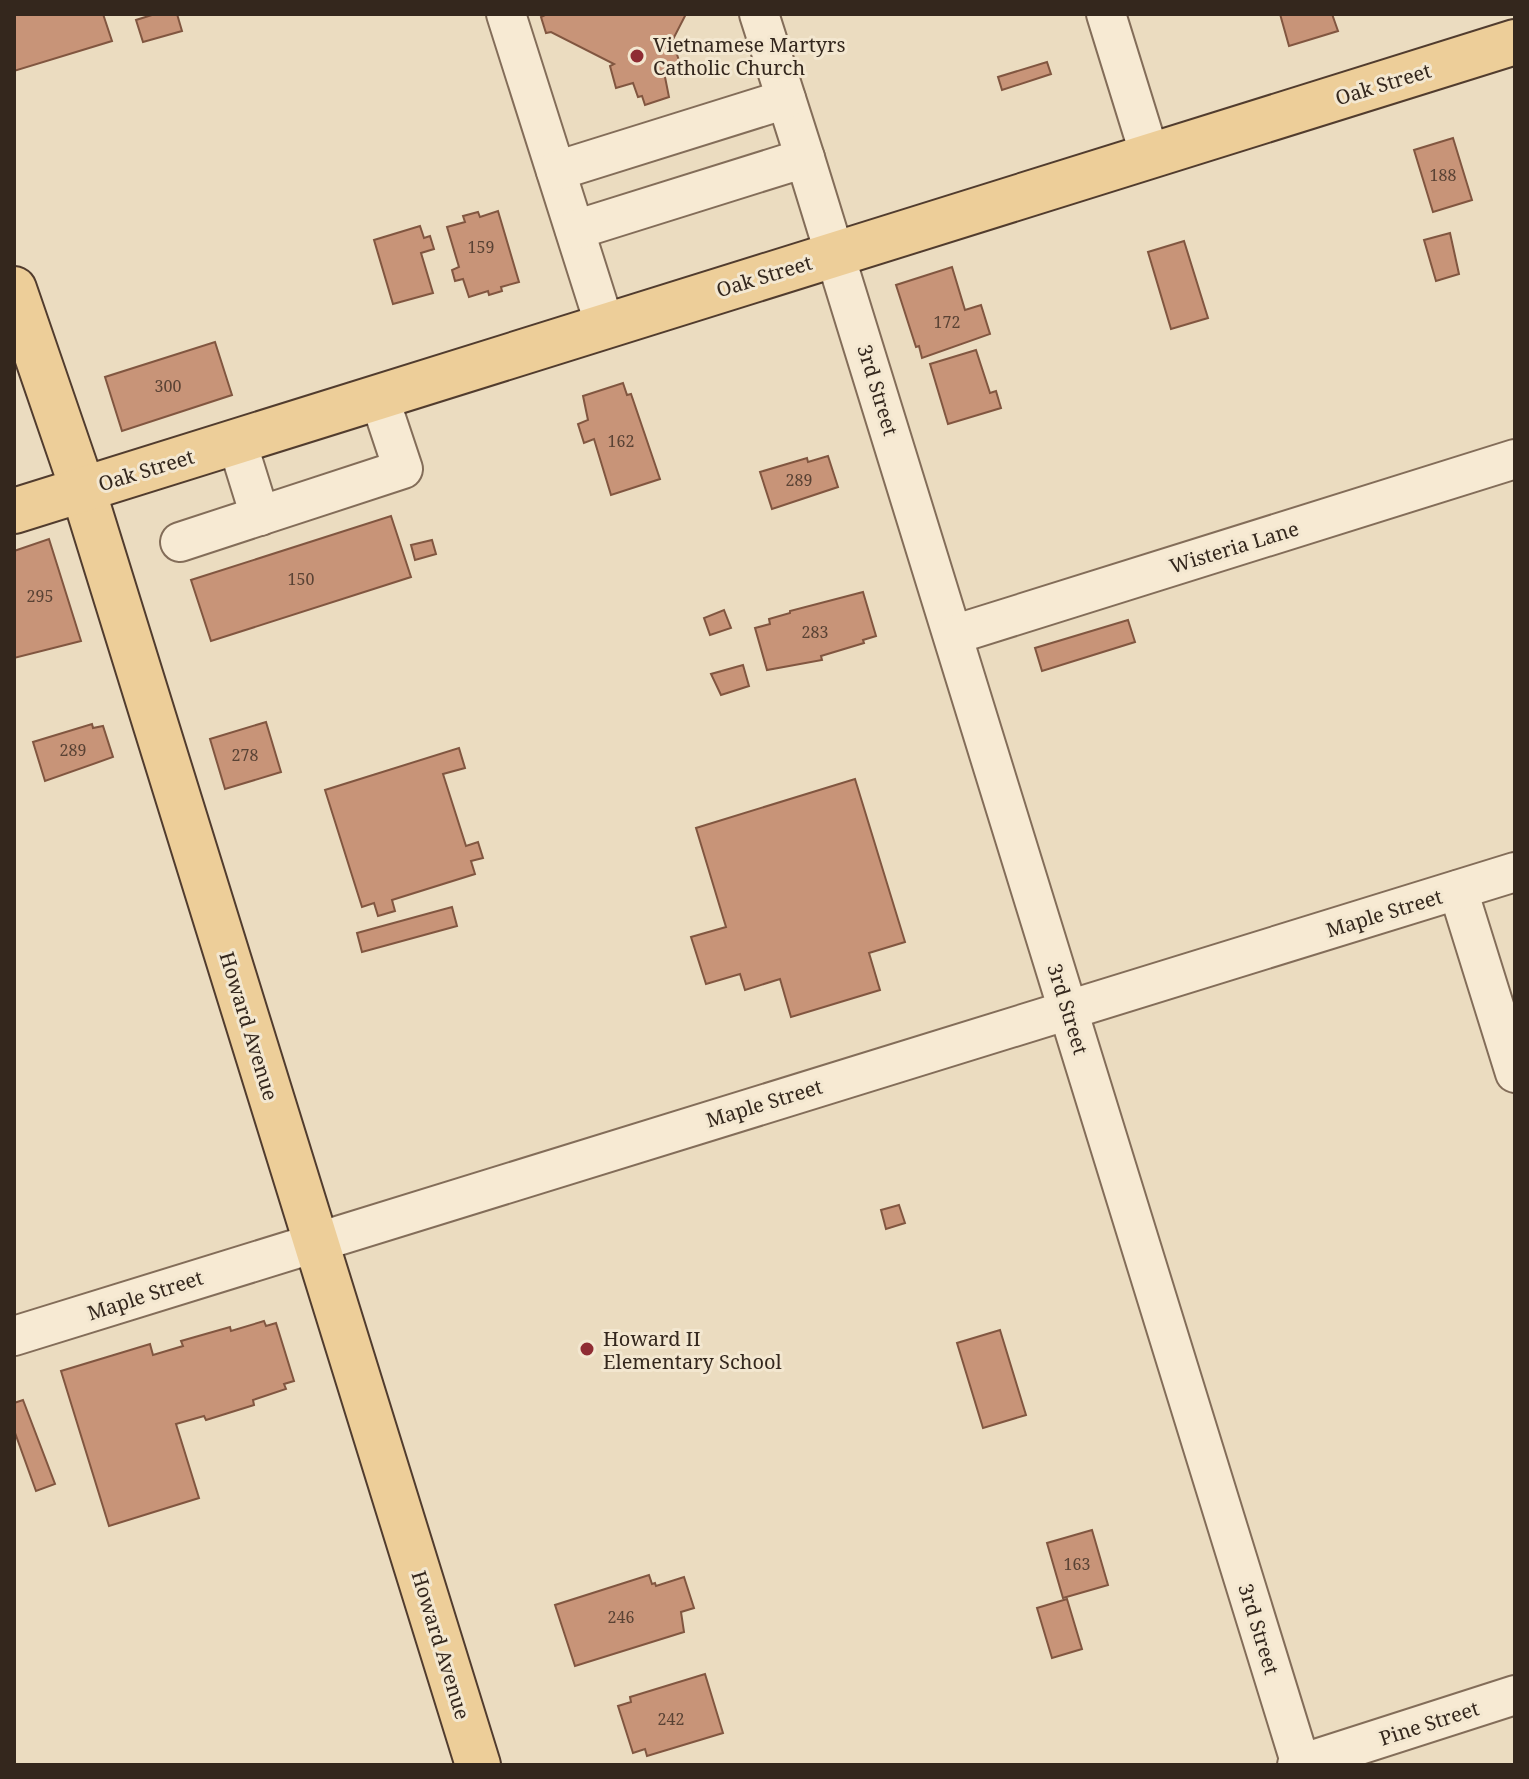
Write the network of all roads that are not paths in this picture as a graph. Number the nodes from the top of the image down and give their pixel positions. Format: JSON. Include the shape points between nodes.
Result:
{"nodes":[{"id":1,"x":506,"y":14,"type":"edge"},
{"id":2,"x":759,"y":14,"type":"edge"},
{"id":3,"x":1106,"y":14,"type":"edge"},
{"id":4,"x":1515,"y":42,"type":"edge"},
{"id":5,"x":786,"y":99,"type":"junction"},
{"id":6,"x":1150,"y":156,"type":"junction"},
{"id":7,"x":805,"y":158,"type":"junction"},
{"id":8,"x":556,"y":171,"type":"junction"},
{"id":9,"x":575,"y":230,"type":"junction"},
{"id":10,"x":836,"y":253,"type":"junction"},
{"id":11,"x":14,"y":289,"type":"edge"},
{"id":12,"x":605,"y":326,"type":"junction"},
{"id":13,"x":379,"y":397,"type":"junction"},
{"id":14,"x":237,"y":442,"type":"junction"},
{"id":15,"x":1515,"y":459,"type":"edge"},
{"id":16,"x":83,"y":490,"type":"junction"},
{"id":17,"x":14,"y":511,"type":"edge"},
{"id":18,"x":260,"y":516,"type":"junction"},
{"id":19,"x":180,"y":542,"type":"dead end"},
{"id":20,"x":953,"y":635,"type":"junction"},
{"id":21,"x":1515,"y":872,"type":"edge"},
{"id":22,"x":1458,"y":890,"type":"junction"},
{"id":23,"x":1068,"y":1009,"type":"junction"},
{"id":24,"x":1515,"y":1073,"type":"edge"},
{"id":25,"x":316,"y":1241,"type":"junction"},
{"id":26,"x":14,"y":1336,"type":"edge"},
{"id":27,"x":1515,"y":1695,"type":"edge"},
{"id":28,"x":478,"y":1765,"type":"edge"},
{"id":29,"x":1299,"y":1765,"type":"edge"}],
"edges":[{"from":1,"to":8,"type":"street"},
{"from":2,"to":5,"type":"street","name":"3rd Street"},
{"from":3,"to":6,"type":"street"},
{"from":4,"to":6,"type":"main road","name":"Oak Street"},
{"from":5,"to":7,"type":"street","name":"3rd Street"},
{"from":5,"to":8,"type":"street"},
{"from":6,"to":10,"type":"main road","name":"Oak Street"},
{"from":7,"to":9,"type":"street"},
{"from":7,"to":10,"type":"street","name":"3rd Street"},
{"from":8,"to":9,"type":"street"},
{"from":9,"to":12,"type":"street"},
{"from":10,"to":12,"type":"main road","name":"Oak Street"},
{"from":10,"to":20,"type":"street","name":"3rd Street"},
{"from":11,"to":16,"type":"main road","name":"Howard Avenue"},
{"from":12,"to":13,"type":"main road","name":"Oak Street"},
{"from":13,"to":14,"type":"main road","name":"Oak Street"},
{"from":13,"to":18,"type":"street","via":[[403,469]]},
{"from":14,"to":16,"type":"main road","name":"Oak Street"},
{"from":14,"to":18,"type":"street"},
{"from":15,"to":20,"type":"street","name":"Wisteria Lane"},
{"from":16,"to":17,"type":"main road","name":"Oak Street"},
{"from":16,"to":25,"type":"main road","name":"Howard Avenue"},
{"from":18,"to":19,"type":"street"},
{"from":20,"to":23,"type":"street","name":"3rd Street"},
{"from":21,"to":22,"type":"street","name":"Maple Street"},
{"from":22,"to":23,"type":"street","name":"Maple Street"},
{"from":22,"to":24,"type":"street"},
{"from":23,"to":25,"type":"street","name":"Maple Street"},
{"from":23,"to":29,"type":"street","name":"3rd Street"},
{"from":25,"to":26,"type":"street","name":"Maple Street"},
{"from":25,"to":28,"type":"main road","name":"Howard Avenue"},
{"from":27,"to":29,"type":"street","name":"Pine Street"}]}
